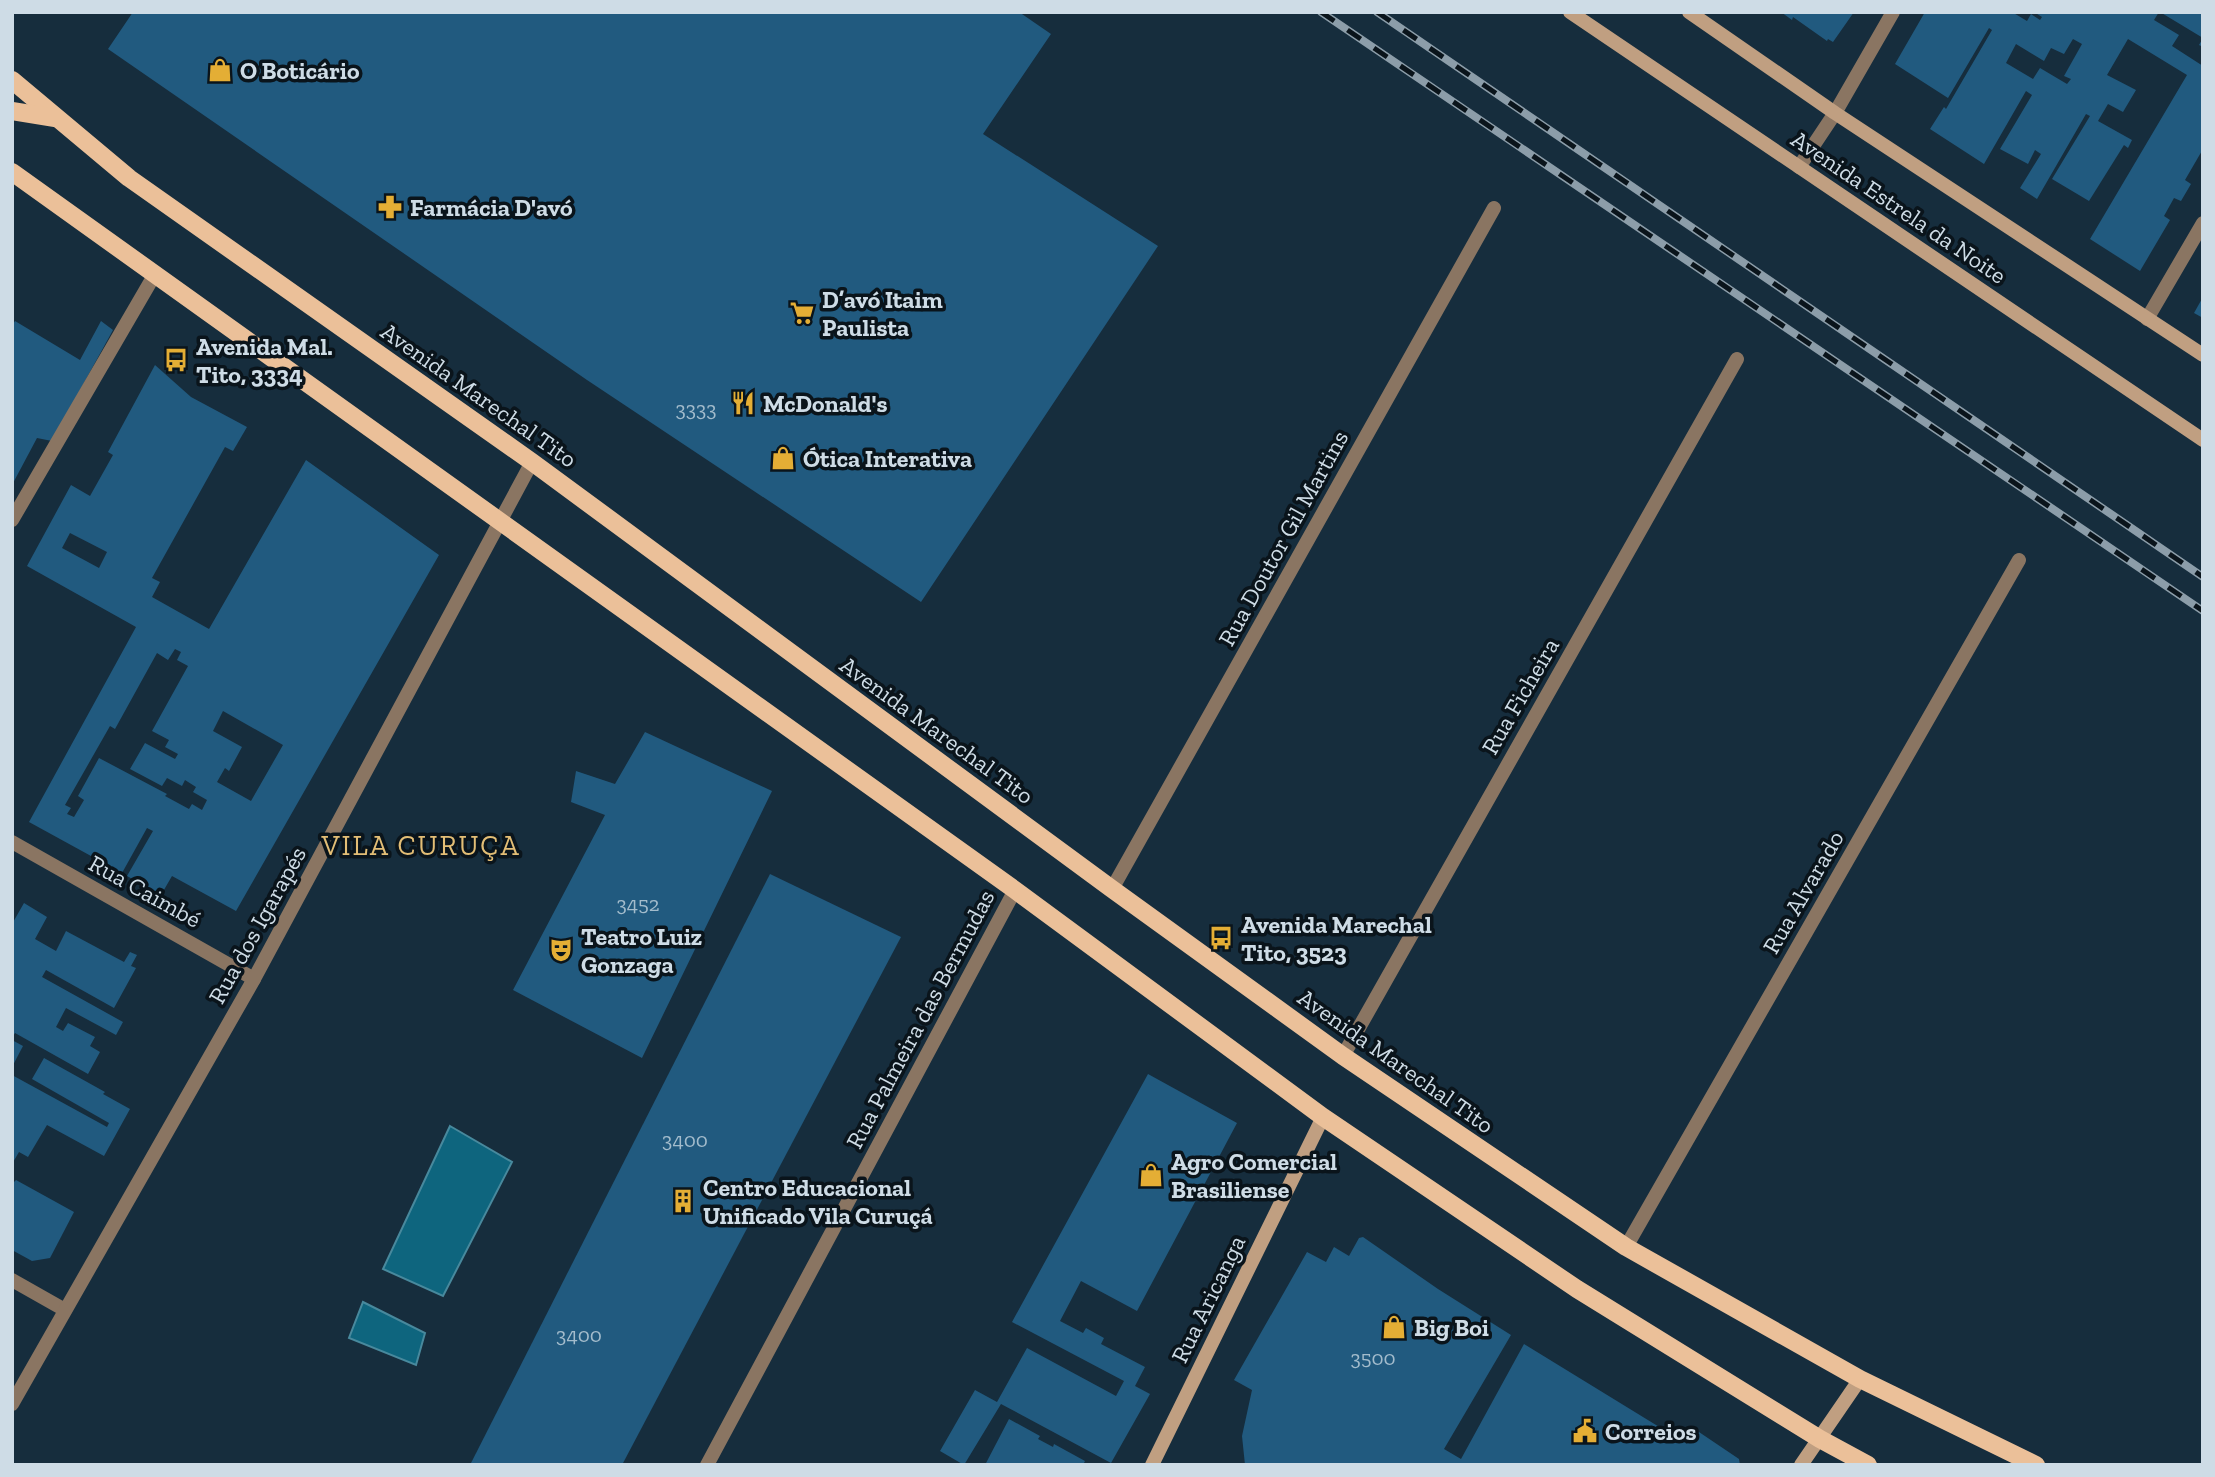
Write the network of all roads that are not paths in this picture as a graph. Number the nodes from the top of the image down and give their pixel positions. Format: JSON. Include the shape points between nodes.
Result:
{"nodes":[{"id":1,"x":1570,"y":12,"type":"edge"},
{"id":2,"x":1689,"y":12,"type":"edge"},
{"id":3,"x":1893,"y":12,"type":"edge"},
{"id":4,"x":12,"y":80,"type":"edge"},
{"id":5,"x":12,"y":111,"type":"edge"},
{"id":6,"x":1835,"y":113,"type":"junction"},
{"id":7,"x":59,"y":118,"type":"junction"},
{"id":8,"x":1798,"y":167,"type":"junction"},
{"id":9,"x":12,"y":172,"type":"edge"},
{"id":10,"x":1494,"y":208,"type":"dead end"},
{"id":11,"x":2203,"y":223,"type":"edge"},
{"id":12,"x":155,"y":274,"type":"junction"},
{"id":13,"x":2147,"y":318,"type":"junction"},
{"id":14,"x":2203,"y":355,"type":"edge"},
{"id":15,"x":1737,"y":359,"type":"dead end"},
{"id":16,"x":2203,"y":440,"type":"edge"},
{"id":17,"x":532,"y":462,"type":"junction"},
{"id":18,"x":12,"y":520,"type":"edge"},
{"id":19,"x":499,"y":521,"type":"junction"},
{"id":20,"x":2019,"y":560,"type":"dead end"},
{"id":21,"x":12,"y":842,"type":"edge"},
{"id":22,"x":1014,"y":890,"type":"junction"},
{"id":23,"x":1112,"y":890,"type":"junction"},
{"id":24,"x":254,"y":979,"type":"junction"},
{"id":25,"x":1343,"y":1056,"type":"junction"},
{"id":26,"x":1323,"y":1116,"type":"junction"},
{"id":27,"x":1626,"y":1247,"type":"junction"},
{"id":28,"x":12,"y":1280,"type":"edge"},
{"id":29,"x":65,"y":1310,"type":"junction"},
{"id":30,"x":1860,"y":1379,"type":"junction"},
{"id":31,"x":12,"y":1404,"type":"edge"},
{"id":32,"x":1820,"y":1439,"type":"junction"},
{"id":33,"x":707,"y":1465,"type":"edge"},
{"id":34,"x":1152,"y":1465,"type":"edge"},
{"id":35,"x":1801,"y":1465,"type":"edge"},
{"id":36,"x":1868,"y":1465,"type":"edge"},
{"id":37,"x":2036,"y":1465,"type":"edge"}],
"edges":[{"from":1,"to":8,"type":"street","name":"Avenida Estrela da Noite"},
{"from":2,"to":6,"type":"street","name":"Avenida Estrela da Noite"},
{"from":3,"to":6,"type":"street"},
{"from":4,"to":7,"type":"main road","name":"Avenida Marechal Tito"},
{"from":5,"to":7,"type":"main road"},
{"from":6,"to":8,"type":"street"},
{"from":6,"to":13,"type":"street","name":"Avenida Estrela da Noite"},
{"from":7,"to":17,"type":"main road","name":"Avenida Marechal Tito","via":[[130,178]]},
{"from":8,"to":16,"type":"street","name":"Avenida Estrela da Noite"},
{"from":9,"to":12,"type":"main road"},
{"from":10,"to":23,"type":"street","name":"Rua Doutor Gil Martins"},
{"from":11,"to":13,"type":"street"},
{"from":12,"to":18,"type":"street"},
{"from":12,"to":19,"type":"main road"},
{"from":13,"to":14,"type":"street","name":"Avenida Estrela da Noite"},
{"from":15,"to":25,"type":"street","name":"Rua Ficheira"},
{"from":17,"to":19,"type":"street","name":"Rua dos Igarapés"},
{"from":17,"to":23,"type":"main road","name":"Avenida Marechal Tito"},
{"from":19,"to":22,"type":"main road"},
{"from":19,"to":24,"type":"street","name":"Rua dos Igarapés"},
{"from":20,"to":27,"type":"street","name":"Rua Alvarado"},
{"from":21,"to":24,"type":"street","name":"Rua Caimbé"},
{"from":22,"to":26,"type":"main road"},
{"from":22,"to":33,"type":"street","name":"Rua Palmeira das Bermudas"},
{"from":23,"to":25,"type":"main road","name":"Avenida Marechal Tito"},
{"from":24,"to":29,"type":"street","name":"Rua dos Igarapés"},
{"from":25,"to":27,"type":"main road","name":"Avenida Marechal Tito"},
{"from":26,"to":32,"type":"main road","via":[[1577,1289]]},
{"from":26,"to":34,"type":"street","name":"Rua Aricanga"},
{"from":27,"to":30,"type":"main road","name":"Avenida Marechal Tito"},
{"from":28,"to":29,"type":"street"},
{"from":29,"to":31,"type":"street","name":"Rua dos Igarapés"},
{"from":30,"to":32,"type":"street"},
{"from":30,"to":37,"type":"main road","name":"Avenida Marechal Tito"},
{"from":32,"to":35,"type":"street"},
{"from":32,"to":36,"type":"main road"}]}
